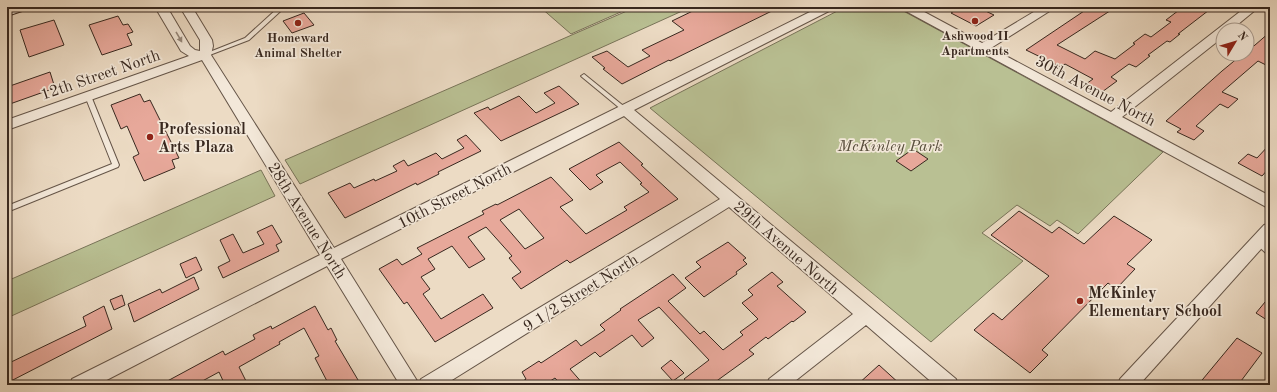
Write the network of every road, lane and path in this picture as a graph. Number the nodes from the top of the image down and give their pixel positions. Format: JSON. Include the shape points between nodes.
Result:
{"nodes":[{"id":1,"x":19,"y":7,"type":"edge"},
{"id":2,"x":161,"y":7,"type":"edge"},
{"id":3,"x":186,"y":7,"type":"edge"},
{"id":4,"x":282,"y":7,"type":"edge"},
{"id":5,"x":829,"y":7,"type":"edge"},
{"id":6,"x":906,"y":7,"type":"edge"},
{"id":7,"x":1050,"y":7,"type":"edge"},
{"id":8,"x":1254,"y":7,"type":"edge"},
{"id":9,"x":7,"y":11,"type":"edge"},
{"id":10,"x":1234,"y":22,"type":"edge"},
{"id":11,"x":1215,"y":37,"type":"edge"},
{"id":12,"x":982,"y":48,"type":"junction"},
{"id":13,"x":205,"y":55,"type":"junction"},
{"id":14,"x":584,"y":76,"type":"dead end"},
{"id":15,"x":88,"y":96,"type":"junction"},
{"id":16,"x":624,"y":109,"type":"junction"},
{"id":17,"x":1112,"y":118,"type":"junction"},
{"id":18,"x":7,"y":125,"type":"edge"},
{"id":19,"x":731,"y":199,"type":"junction"},
{"id":20,"x":1270,"y":203,"type":"edge"},
{"id":21,"x":7,"y":209,"type":"edge"},
{"id":22,"x":1270,"y":229,"type":"edge"},
{"id":23,"x":1264,"y":247,"type":"edge"},
{"id":24,"x":331,"y":257,"type":"junction"},
{"id":25,"x":865,"y":315,"type":"junction"},
{"id":26,"x":79,"y":385,"type":"edge"},
{"id":27,"x":410,"y":385,"type":"edge"},
{"id":28,"x":428,"y":385,"type":"edge"},
{"id":29,"x":776,"y":385,"type":"edge"},
{"id":30,"x":949,"y":385,"type":"edge"},
{"id":31,"x":1127,"y":385,"type":"edge"}],
"edges":[{"from":1,"to":9,"type":"main road"},
{"from":2,"to":13,"type":"street","one_way":true,"via":[[185,48]]},
{"from":3,"to":13,"type":"street","name":"28th Avenue North","via":[[206,40]]},
{"from":4,"to":13,"type":"lane","via":[[247,39]]},
{"from":5,"to":16,"type":"street","name":"10th Street North"},
{"from":6,"to":12,"type":"street","name":"30th Avenue North"},
{"from":7,"to":12,"type":"street"},
{"from":8,"to":10,"type":"street"},
{"from":11,"to":17,"type":"street"},
{"from":12,"to":17,"type":"street","name":"30th Avenue North"},
{"from":13,"to":15,"type":"street","name":"12th Street North"},
{"from":13,"to":24,"type":"street","name":"28th Avenue North"},
{"from":14,"to":16,"type":"lane"},
{"from":15,"to":18,"type":"street","name":"12th Street North"},
{"from":15,"to":21,"type":"lane","via":[[116,165]]},
{"from":16,"to":19,"type":"street","name":"29th Avenue North"},
{"from":16,"to":24,"type":"street","name":"10th Street North"},
{"from":17,"to":20,"type":"street","name":"30th Avenue North"},
{"from":19,"to":25,"type":"street","name":"29th Avenue North"},
{"from":19,"to":28,"type":"street","name":"9 1/2 Street North"},
{"from":22,"to":23,"type":"street"},
{"from":23,"to":31,"type":"street"},
{"from":24,"to":26,"type":"street","name":"10th Street North"},
{"from":24,"to":27,"type":"street","name":"28th Avenue North"},
{"from":25,"to":29,"type":"street"},
{"from":25,"to":30,"type":"street","name":"29th Avenue North"}]}
